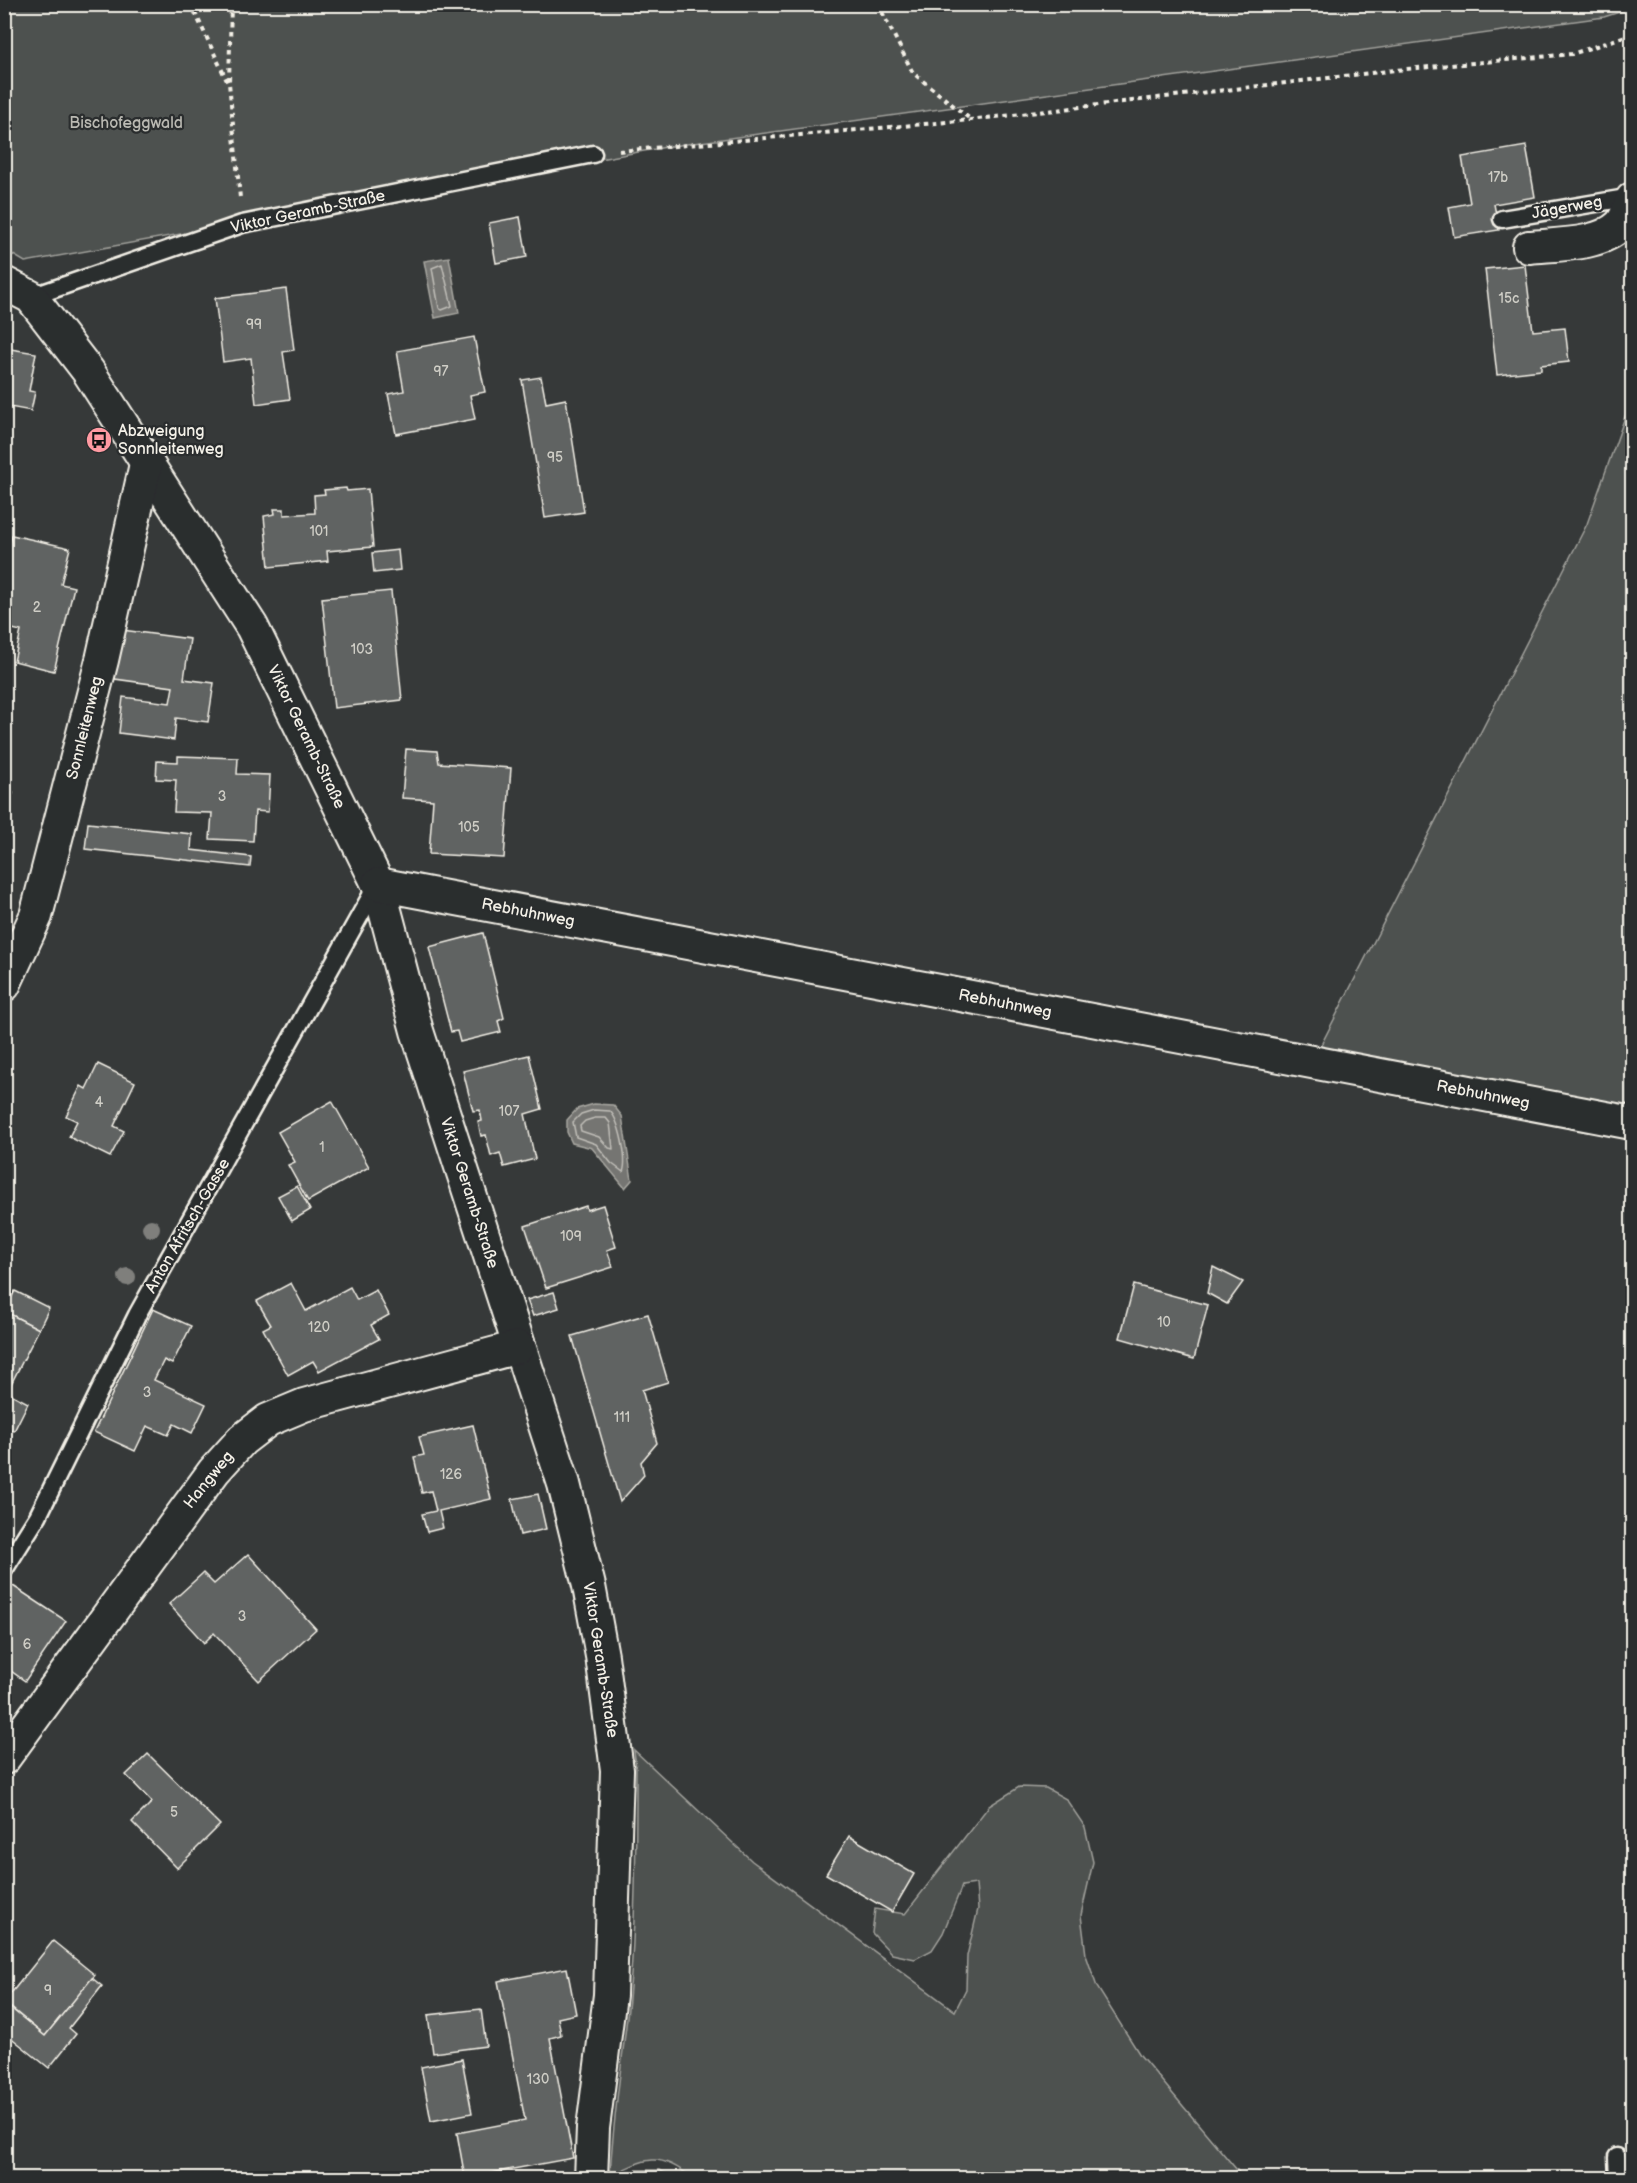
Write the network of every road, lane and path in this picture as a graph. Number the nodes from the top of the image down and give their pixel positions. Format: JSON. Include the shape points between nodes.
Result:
{"nodes":[{"id":1,"x":191,"y":4,"type":"edge"},
{"id":2,"x":231,"y":4,"type":"edge"},
{"id":3,"x":878,"y":4,"type":"edge"},
{"id":4,"x":1632,"y":34,"type":"edge"},
{"id":5,"x":229,"y":83,"type":"junction"},
{"id":6,"x":970,"y":120,"type":"junction"},
{"id":7,"x":593,"y":154,"type":"joint"},
{"id":8,"x":1632,"y":198,"type":"edge"},
{"id":9,"x":1502,"y":219,"type":"dead end"},
{"id":10,"x":242,"y":224,"type":"junction"},
{"id":11,"x":1529,"y":247,"type":"dead end"},
{"id":12,"x":18,"y":290,"type":"edge"},
{"id":13,"x":146,"y":464,"type":"junction"},
{"id":14,"x":378,"y":884,"type":"junction"},
{"id":15,"x":4,"y":985,"type":"edge"},
{"id":16,"x":1632,"y":1123,"type":"edge"},
{"id":17,"x":518,"y":1347,"type":"junction"},
{"id":18,"x":4,"y":1570,"type":"edge"},
{"id":19,"x":4,"y":1758,"type":"edge"},
{"id":20,"x":1617,"y":2157,"type":"dead end"},
{"id":21,"x":591,"y":2178,"type":"edge"},
{"id":22,"x":1618,"y":2178,"type":"edge"}],
"edges":[{"from":1,"to":5,"type":"path"},
{"from":2,"to":5,"type":"path"},
{"from":3,"to":6,"type":"path","via":[[913,73]]},
{"from":4,"to":6,"type":"path","via":[[1572,54],[1396,70]]},
{"from":5,"to":10,"type":"path"},
{"from":6,"to":7,"type":"path"},
{"from":7,"to":10,"type":"lane","name":"Viktor Geramb-Straße"},
{"from":8,"to":9,"type":"lane","name":"Jägerweg"},
{"from":8,"to":11,"type":"street","name":"Jägerweg","via":[[1622,223],[1612,232],[1594,239]]},
{"from":10,"to":12,"type":"lane","name":"Viktor Geramb-Straße"},
{"from":12,"to":13,"type":"street","name":"Viktor Geramb-Straße","via":[[88,371]]},
{"from":13,"to":14,"type":"street","name":"Viktor Geramb-Straße","via":[[252,627]]},
{"from":13,"to":15,"type":"street","name":"Sonnleitenweg","via":[[102,660],[36,916]]},
{"from":14,"to":16,"type":"street","name":"Rebhuhnweg"},
{"from":14,"to":17,"type":"street","name":"Viktor Geramb-Straße","via":[[417,1031]]},
{"from":14,"to":18,"type":"lane","name":"Anton Afritsch-Gasse","via":[[137,1316],[38,1516]]},
{"from":17,"to":19,"type":"street","name":"Hangweg","via":[[304,1405],[268,1420],[242,1440],[214,1471]]},
{"from":17,"to":21,"type":"street","name":"Viktor Geramb-Straße","via":[[564,1484],[589,1586],[617,1770],[610,1995],[593,2128]]},
{"from":20,"to":22,"type":"lane"}]}
